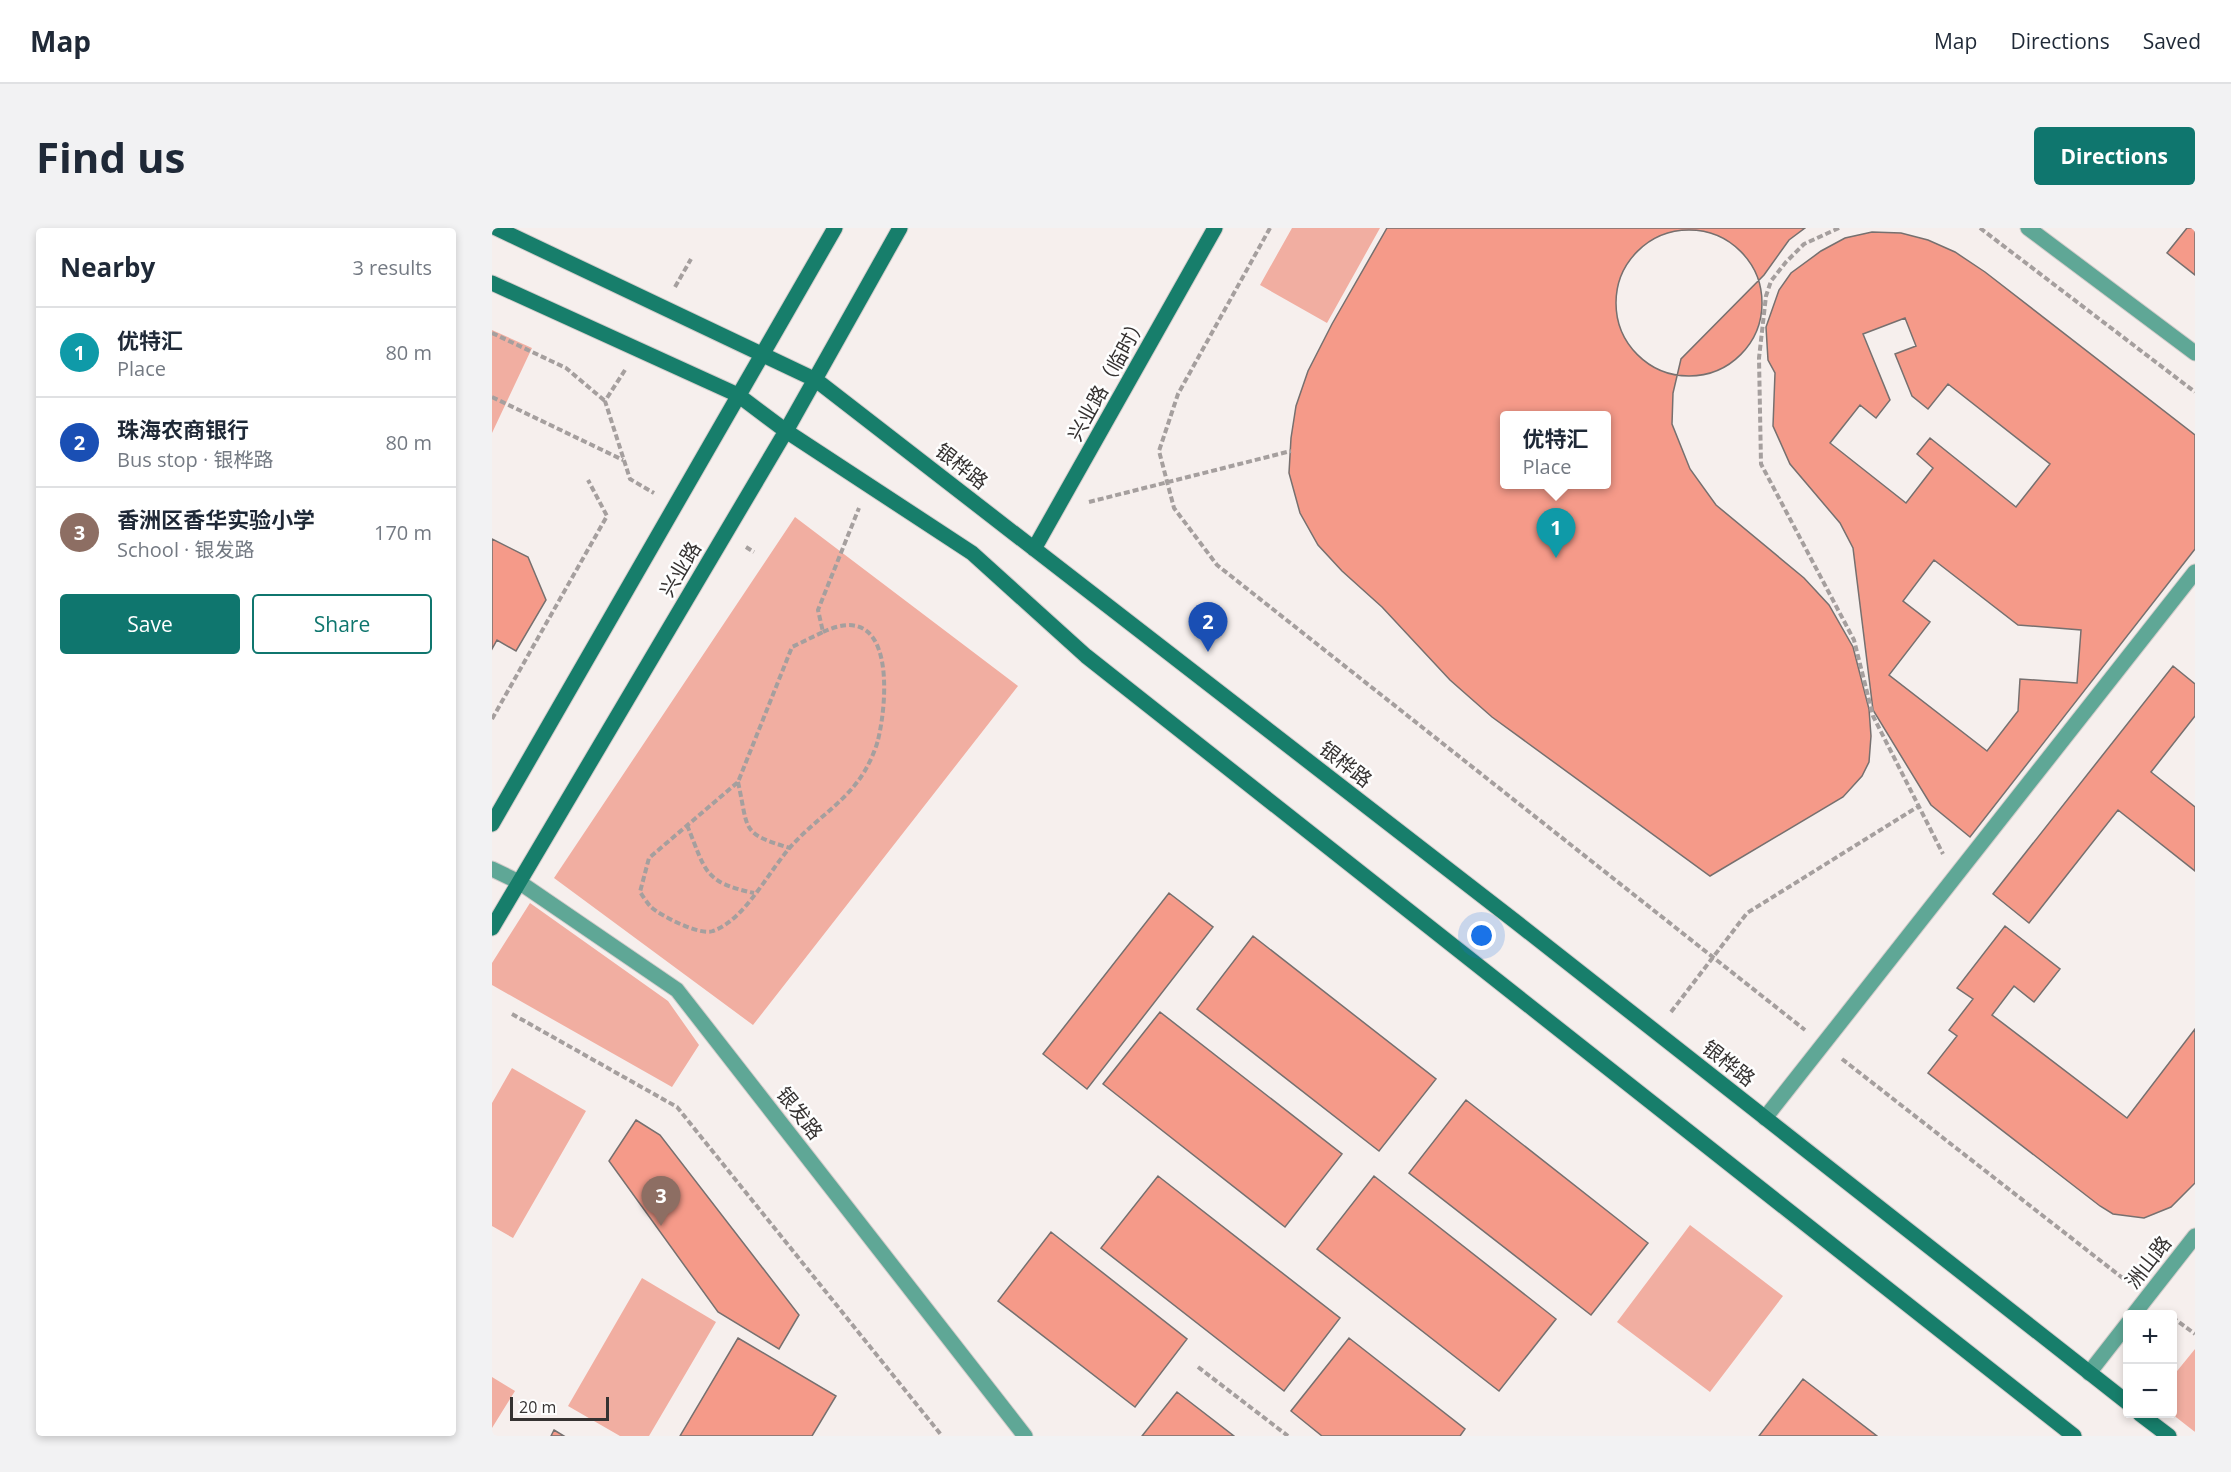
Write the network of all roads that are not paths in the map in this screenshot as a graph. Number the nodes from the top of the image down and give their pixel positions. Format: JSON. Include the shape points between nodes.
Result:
{"nodes":[{"id":1,"x":496,"y":228,"type":"edge"},
{"id":2,"x":835,"y":228,"type":"edge"},
{"id":3,"x":900,"y":228,"type":"edge"},
{"id":4,"x":1215,"y":228,"type":"edge"},
{"id":5,"x":2028,"y":228,"type":"edge"},
{"id":6,"x":492,"y":283,"type":"edge"},
{"id":7,"x":2195,"y":353,"type":"edge"},
{"id":8,"x":764,"y":355,"type":"junction"},
{"id":9,"x":816,"y":380,"type":"junction"},
{"id":10,"x":738,"y":395,"type":"junction"},
{"id":11,"x":786,"y":431,"type":"junction"},
{"id":12,"x":1034,"y":549,"type":"junction"},
{"id":13,"x":2195,"y":572,"type":"edge"},
{"id":14,"x":492,"y":824,"type":"edge"},
{"id":15,"x":492,"y":869,"type":"edge"},
{"id":16,"x":519,"y":882,"type":"junction"},
{"id":17,"x":492,"y":928,"type":"edge"},
{"id":18,"x":1765,"y":1118,"type":"junction"},
{"id":19,"x":2195,"y":1236,"type":"edge"},
{"id":20,"x":2137,"y":1310,"type":"edge"},
{"id":21,"x":2123,"y":1328,"type":"edge"},
{"id":22,"x":2089,"y":1373,"type":"junction"},
{"id":23,"x":2123,"y":1401,"type":"edge"},
{"id":24,"x":2146,"y":1418,"type":"edge"},
{"id":25,"x":1025,"y":1436,"type":"edge"},
{"id":26,"x":2074,"y":1436,"type":"edge"},
{"id":27,"x":2169,"y":1436,"type":"edge"}],
"edges":[{"from":1,"to":8,"type":"main road","name":"银桦路"},
{"from":2,"to":8,"type":"main road","name":"兴业路"},
{"from":3,"to":9,"type":"main road","name":"兴业路"},
{"from":4,"to":12,"type":"main road","name":"兴业路（临时）"},
{"from":5,"to":7,"type":"street"},
{"from":6,"to":10,"type":"main road"},
{"from":8,"to":9,"type":"main road","name":"银桦路"},
{"from":8,"to":10,"type":"main road","name":"兴业路"},
{"from":9,"to":11,"type":"main road","name":"兴业路"},
{"from":9,"to":12,"type":"main road","name":"银桦路"},
{"from":10,"to":11,"type":"main road"},
{"from":10,"to":14,"type":"main road","name":"兴业路"},
{"from":11,"to":16,"type":"main road","name":"兴业路"},
{"from":11,"to":26,"type":"main road","via":[[972,553],[1086,656]]},
{"from":12,"to":18,"type":"main road","name":"银桦路"},
{"from":13,"to":18,"type":"street"},
{"from":15,"to":16,"type":"street","name":"银发路"},
{"from":16,"to":17,"type":"main road","name":"兴业路"},
{"from":16,"to":25,"type":"street","name":"银发路","via":[[677,990]]},
{"from":18,"to":22,"type":"main road","name":"银桦路"},
{"from":19,"to":20,"type":"street","name":"洲山路"},
{"from":21,"to":22,"type":"street"},
{"from":22,"to":23,"type":"main road","name":"银桦路"},
{"from":24,"to":27,"type":"main road"}]}
